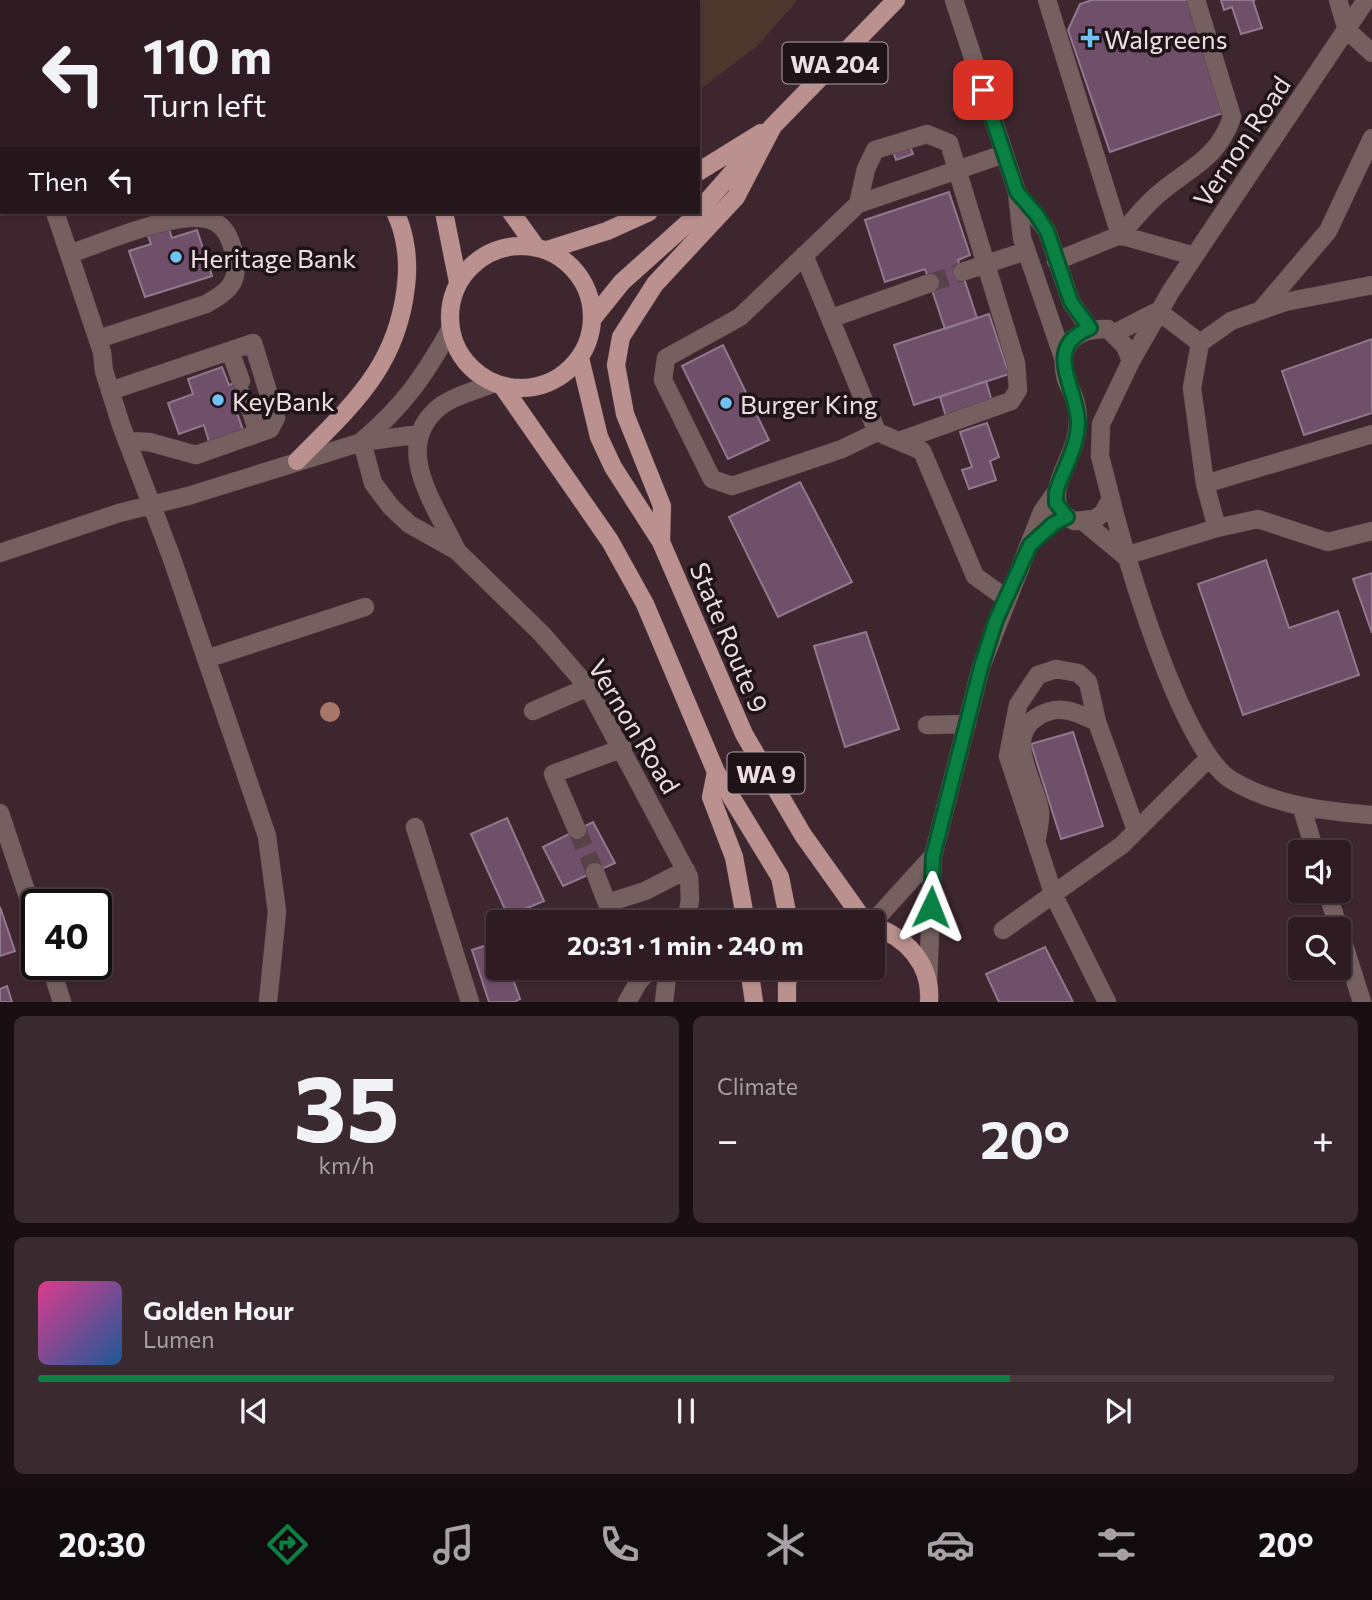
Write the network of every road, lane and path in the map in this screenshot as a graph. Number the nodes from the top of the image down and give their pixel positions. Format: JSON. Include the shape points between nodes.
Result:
{"nodes":[{"id":1,"x":896,"y":0,"type":"edge"},
{"id":2,"x":954,"y":0,"type":"edge"},
{"id":3,"x":1047,"y":0,"type":"edge"},
{"id":4,"x":1196,"y":0,"type":"edge"},
{"id":5,"x":1338,"y":0,"type":"edge"},
{"id":6,"x":1366,"y":0,"type":"edge"},
{"id":7,"x":1347,"y":30,"type":"junction"},
{"id":8,"x":1372,"y":53,"type":"edge"},
{"id":9,"x":774,"y":126,"type":"junction"},
{"id":10,"x":1372,"y":138,"type":"edge"},
{"id":11,"x":1004,"y":154,"type":"junction"},
{"id":12,"x":958,"y":170,"type":"junction"},
{"id":13,"x":700,"y":171,"type":"edge"},
{"id":14,"x":1017,"y":192,"type":"junction"},
{"id":15,"x":858,"y":204,"type":"junction"},
{"id":16,"x":700,"y":211,"type":"edge"},
{"id":17,"x":56,"y":214,"type":"edge"},
{"id":18,"x":395,"y":214,"type":"edge"},
{"id":19,"x":444,"y":214,"type":"edge"},
{"id":20,"x":513,"y":214,"type":"edge"},
{"id":21,"x":645,"y":214,"type":"edge"},
{"id":22,"x":697,"y":214,"type":"edge"},
{"id":23,"x":1120,"y":235,"type":"junction"},
{"id":24,"x":541,"y":249,"type":"junction"},
{"id":25,"x":1026,"y":251,"type":"junction"},
{"id":26,"x":69,"y":254,"type":"junction"},
{"id":27,"x":804,"y":256,"type":"junction"},
{"id":28,"x":1194,"y":256,"type":"junction"},
{"id":29,"x":1056,"y":261,"type":"junction"},
{"id":30,"x":985,"y":265,"type":"junction"},
{"id":31,"x":962,"y":272,"type":"tunnel mouth"},
{"id":32,"x":458,"y":282,"type":"junction"},
{"id":33,"x":930,"y":283,"type":"tunnel mouth"},
{"id":34,"x":1372,"y":285,"type":"edge"},
{"id":35,"x":1261,"y":310,"type":"junction"},
{"id":36,"x":1158,"y":311,"type":"junction"},
{"id":37,"x":593,"y":318,"type":"junction"},
{"id":38,"x":832,"y":318,"type":"junction"},
{"id":39,"x":1090,"y":328,"type":"junction"},
{"id":40,"x":450,"y":330,"type":"junction"},
{"id":41,"x":1115,"y":334,"type":"junction"},
{"id":42,"x":98,"y":338,"type":"junction"},
{"id":43,"x":1199,"y":343,"type":"junction"},
{"id":44,"x":230,"y":351,"type":"junction"},
{"id":45,"x":580,"y":358,"type":"junction"},
{"id":46,"x":1063,"y":360,"type":"junction"},
{"id":47,"x":1131,"y":361,"type":"junction"},
{"id":48,"x":241,"y":381,"type":"dead end"},
{"id":49,"x":498,"y":385,"type":"junction"},
{"id":50,"x":110,"y":391,"type":"junction"},
{"id":51,"x":249,"y":405,"type":"dead end"},
{"id":52,"x":877,"y":432,"type":"junction"},
{"id":53,"x":258,"y":433,"type":"junction"},
{"id":54,"x":420,"y":434,"type":"junction"},
{"id":55,"x":1372,"y":434,"type":"edge"},
{"id":56,"x":902,"y":440,"type":"junction"},
{"id":57,"x":127,"y":441,"type":"junction"},
{"id":58,"x":362,"y":442,"type":"junction"},
{"id":59,"x":297,"y":461,"type":"junction"},
{"id":60,"x":1205,"y":484,"type":"junction"},
{"id":61,"x":1056,"y":492,"type":"junction"},
{"id":62,"x":1111,"y":499,"type":"junction"},
{"id":63,"x":150,"y":506,"type":"junction"},
{"id":64,"x":1076,"y":520,"type":"junction"},
{"id":65,"x":1217,"y":528,"type":"junction"},
{"id":66,"x":1372,"y":531,"type":"edge"},
{"id":67,"x":661,"y":542,"type":"junction"},
{"id":68,"x":1030,"y":545,"type":"junction"},
{"id":69,"x":457,"y":551,"type":"junction"},
{"id":70,"x":0,"y":553,"type":"edge"},
{"id":71,"x":1125,"y":556,"type":"junction"},
{"id":72,"x":1007,"y":599,"type":"junction"},
{"id":73,"x":365,"y":607,"type":"dead end"},
{"id":74,"x":206,"y":659,"type":"junction"},
{"id":75,"x":587,"y":687,"type":"junction"},
{"id":76,"x":533,"y":711,"type":"dead end"},
{"id":77,"x":1097,"y":722,"type":"junction"},
{"id":78,"x":967,"y":724,"type":"junction"},
{"id":79,"x":926,"y":725,"type":"dead end"},
{"id":80,"x":623,"y":748,"type":"junction"},
{"id":81,"x":1209,"y":758,"type":"junction"},
{"id":82,"x":716,"y":772,"type":"junction"},
{"id":83,"x":1302,"y":808,"type":"junction"},
{"id":84,"x":0,"y":813,"type":"edge"},
{"id":85,"x":1372,"y":816,"type":"edge"},
{"id":86,"x":415,"y":827,"type":"dead end"},
{"id":87,"x":577,"y":830,"type":"tunnel mouth"},
{"id":88,"x":1136,"y":830,"type":"junction"},
{"id":89,"x":1311,"y":840,"type":"edge"},
{"id":90,"x":1036,"y":842,"type":"junction"},
{"id":91,"x":933,"y":856,"type":"junction"},
{"id":92,"x":686,"y":870,"type":"junction"},
{"id":93,"x":595,"y":872,"type":"tunnel mouth"},
{"id":94,"x":25,"y":889,"type":"edge"},
{"id":95,"x":1054,"y":895,"type":"junction"},
{"id":96,"x":1331,"y":903,"type":"edge"},
{"id":97,"x":688,"y":910,"type":"edge"},
{"id":98,"x":744,"y":910,"type":"edge"},
{"id":99,"x":787,"y":910,"type":"edge"},
{"id":100,"x":856,"y":910,"type":"edge"},
{"id":101,"x":885,"y":910,"type":"edge"},
{"id":102,"x":885,"y":930,"type":"edge"},
{"id":103,"x":1003,"y":930,"type":"dead end"},
{"id":104,"x":55,"y":980,"type":"edge"},
{"id":105,"x":640,"y":980,"type":"edge"},
{"id":106,"x":667,"y":980,"type":"edge"},
{"id":107,"x":751,"y":980,"type":"edge"},
{"id":108,"x":788,"y":980,"type":"edge"},
{"id":109,"x":928,"y":983,"type":"junction"},
{"id":110,"x":783,"y":998,"type":"edge"},
{"id":111,"x":62,"y":1002,"type":"edge"},
{"id":112,"x":268,"y":1002,"type":"edge"},
{"id":113,"x":470,"y":1002,"type":"edge"},
{"id":114,"x":627,"y":1002,"type":"edge"},
{"id":115,"x":664,"y":1002,"type":"edge"},
{"id":116,"x":754,"y":1002,"type":"edge"},
{"id":117,"x":929,"y":1002,"type":"edge"},
{"id":118,"x":1107,"y":1002,"type":"edge"},
{"id":119,"x":1362,"y":1002,"type":"edge"}],
"edges":[{"from":1,"to":9,"type":"main road","number":"WA 204"},
{"from":2,"to":11,"type":"street"},
{"from":3,"to":23,"type":"street"},
{"from":4,"to":23,"type":"street","via":[[1232,117],[1227,134],[1197,168],[1155,197]]},
{"from":5,"to":7,"type":"street"},
{"from":6,"to":7,"type":"street","name":"Vernon Road"},
{"from":7,"to":8,"type":"street"},
{"from":7,"to":28,"type":"street","name":"Vernon Road"},
{"from":9,"to":13,"type":"main road","number":"WA 204"},
{"from":9,"to":16,"type":"main road","number":"WA 204"},
{"from":9,"to":67,"type":"main road","via":[[736,197],[655,284],[621,337],[617,365],[625,414],[662,506]]},
{"from":10,"to":35,"type":"street","via":[[1328,231]]},
{"from":11,"to":12,"type":"street"},
{"from":11,"to":14,"type":"street"},
{"from":12,"to":15,"type":"street"},
{"from":12,"to":15,"type":"street","via":[[949,143],[927,134],[875,150]]},
{"from":12,"to":30,"type":"street"},
{"from":14,"to":25,"type":"street"},
{"from":14,"to":29,"type":"street","via":[[1047,231]]},
{"from":15,"to":27,"type":"street"},
{"from":17,"to":26,"type":"street"},
{"from":18,"to":59,"type":"main road","via":[[408,267],[402,318],[385,360],[359,398]]},
{"from":19,"to":32,"type":"main road"},
{"from":20,"to":24,"type":"main road"},
{"from":21,"to":24,"type":"main road","via":[[607,232]]},
{"from":22,"to":37,"type":"main road","number":"WA 204","via":[[622,282]]},
{"from":23,"to":28,"type":"street"},
{"from":23,"to":29,"type":"street"},
{"from":24,"to":32,"type":"main road","via":[[513,246],[491,252]]},
{"from":24,"to":37,"type":"main road","via":[[566,261],[580,277],[590,296]]},
{"from":25,"to":30,"type":"street"},
{"from":25,"to":46,"type":"street"},
{"from":26,"to":42,"type":"street"},
{"from":26,"to":42,"type":"street","via":[[191,218],[215,222],[230,242],[235,279],[221,296]]},
{"from":27,"to":38,"type":"street"},
{"from":27,"to":52,"type":"street","via":[[740,317],[666,358],[663,380],[712,479],[732,486],[842,449]]},
{"from":28,"to":36,"type":"street","name":"Vernon Road"},
{"from":29,"to":39,"type":"street","via":[[1071,302]]},
{"from":30,"to":31,"type":"street"},
{"from":30,"to":56,"type":"street","via":[[1016,363],[1018,390],[1011,401]]},
{"from":32,"to":40,"type":"main road","via":[[449,313]]},
{"from":33,"to":38,"type":"street"},
{"from":34,"to":35,"type":"street"},
{"from":35,"to":43,"type":"street","via":[[1231,321]]},
{"from":36,"to":41,"type":"street","name":"Vernon Road"},
{"from":36,"to":43,"type":"street"},
{"from":36,"to":47,"type":"street","name":"Vernon Road"},
{"from":37,"to":45,"type":"main road","via":[[590,339]]},
{"from":38,"to":52,"type":"street"},
{"from":39,"to":41,"type":"street"},
{"from":39,"to":46,"type":"street","via":[[1069,342]]},
{"from":40,"to":49,"type":"main road","via":[[472,371]]},
{"from":40,"to":58,"type":"street","via":[[423,379]]},
{"from":41,"to":47,"type":"street"},
{"from":42,"to":50,"type":"street"},
{"from":43,"to":60,"type":"street","via":[[1192,388]]},
{"from":44,"to":48,"type":"street"},
{"from":44,"to":50,"type":"street"},
{"from":44,"to":53,"type":"street","via":[[253,343],[276,418],[270,429]]},
{"from":45,"to":49,"type":"main road","via":[[546,384],[520,389]]},
{"from":45,"to":67,"type":"main road","name":"State Route 9","number":"WA 9","via":[[599,437]]},
{"from":46,"to":61,"type":"street","via":[[1077,405],[1078,426]]},
{"from":47,"to":62,"type":"street","name":"Vernon Road","via":[[1098,438]]},
{"from":49,"to":54,"type":"street","via":[[442,405]]},
{"from":49,"to":82,"type":"main road","number":"WA 9","via":[[610,541],[640,594]]},
{"from":50,"to":57,"type":"street"},
{"from":51,"to":53,"type":"street"},
{"from":52,"to":56,"type":"street"},
{"from":53,"to":57,"type":"street","via":[[196,455]]},
{"from":54,"to":58,"type":"street"},
{"from":54,"to":69,"type":"street","name":"Vernon Road","via":[[418,471]]},
{"from":55,"to":60,"type":"street"},
{"from":56,"to":72,"type":"street","via":[[922,451],[975,576]]},
{"from":57,"to":63,"type":"street"},
{"from":58,"to":59,"type":"street"},
{"from":58,"to":69,"type":"street","name":"Vernon Road","via":[[373,483],[391,507],[409,524]]},
{"from":59,"to":63,"type":"street"},
{"from":60,"to":65,"type":"street"},
{"from":61,"to":64,"type":"street","via":[[1056,503]]},
{"from":61,"to":68,"type":"street","via":[[1042,512]]},
{"from":62,"to":64,"type":"street","via":[[1103,513]]},
{"from":62,"to":71,"type":"street","name":"Vernon Road"},
{"from":63,"to":70,"type":"street"},
{"from":63,"to":74,"type":"street"},
{"from":64,"to":68,"type":"street","via":[[1053,524]]},
{"from":64,"to":71,"type":"street"},
{"from":65,"to":66,"type":"street","via":[[1258,519],[1328,542]]},
{"from":65,"to":71,"type":"street"},
{"from":67,"to":100,"type":"main road","name":"State Route 9","number":"WA 9","via":[[744,734],[803,835]]},
{"from":68,"to":72,"type":"street"},
{"from":69,"to":75,"type":"street","name":"Vernon Road","via":[[542,634]]},
{"from":71,"to":81,"type":"street","name":"Vernon Road","via":[[1180,701]]},
{"from":72,"to":78,"type":"street","via":[[981,667]]},
{"from":73,"to":74,"type":"street"},
{"from":74,"to":112,"type":"street","via":[[267,836],[277,912]]},
{"from":75,"to":76,"type":"street"},
{"from":75,"to":80,"type":"street","name":"Vernon Road"},
{"from":77,"to":88,"type":"street"},
{"from":77,"to":90,"type":"street","via":[[1069,708],[1046,711],[1029,722],[1023,733],[1022,754],[1041,813]]},
{"from":77,"to":90,"type":"street","via":[[1088,682],[1078,673],[1056,669],[1038,674],[1018,705],[1008,756]]},
{"from":78,"to":79,"type":"street"},
{"from":78,"to":91,"type":"street"},
{"from":80,"to":87,"type":"street","via":[[553,774]]},
{"from":80,"to":92,"type":"street","name":"Vernon Road"},
{"from":81,"to":83,"type":"street","name":"Vernon Road","via":[[1231,781]]},
{"from":81,"to":88,"type":"street"},
{"from":82,"to":98,"type":"main road","via":[[711,797],[734,857]]},
{"from":82,"to":99,"type":"main road","number":"WA 9","via":[[780,877]]},
{"from":83,"to":85,"type":"street","name":"Vernon Road"},
{"from":83,"to":89,"type":"street"},
{"from":84,"to":94,"type":"street"},
{"from":86,"to":113,"type":"street"},
{"from":88,"to":95,"type":"street"},
{"from":90,"to":95,"type":"street"},
{"from":91,"to":101,"type":"street"},
{"from":91,"to":109,"type":"street"},
{"from":92,"to":93,"type":"street","via":[[645,891],[607,903]]},
{"from":92,"to":97,"type":"street","name":"Vernon Road"},
{"from":95,"to":103,"type":"street"},
{"from":95,"to":118,"type":"street"},
{"from":96,"to":119,"type":"street"},
{"from":102,"to":109,"type":"main road","via":[[908,945],[921,962]]},
{"from":104,"to":111,"type":"street"},
{"from":105,"to":114,"type":"street"},
{"from":106,"to":115,"type":"street"},
{"from":107,"to":116,"type":"main road"},
{"from":108,"to":110,"type":"main road"},
{"from":109,"to":117,"type":"main road"}]}
